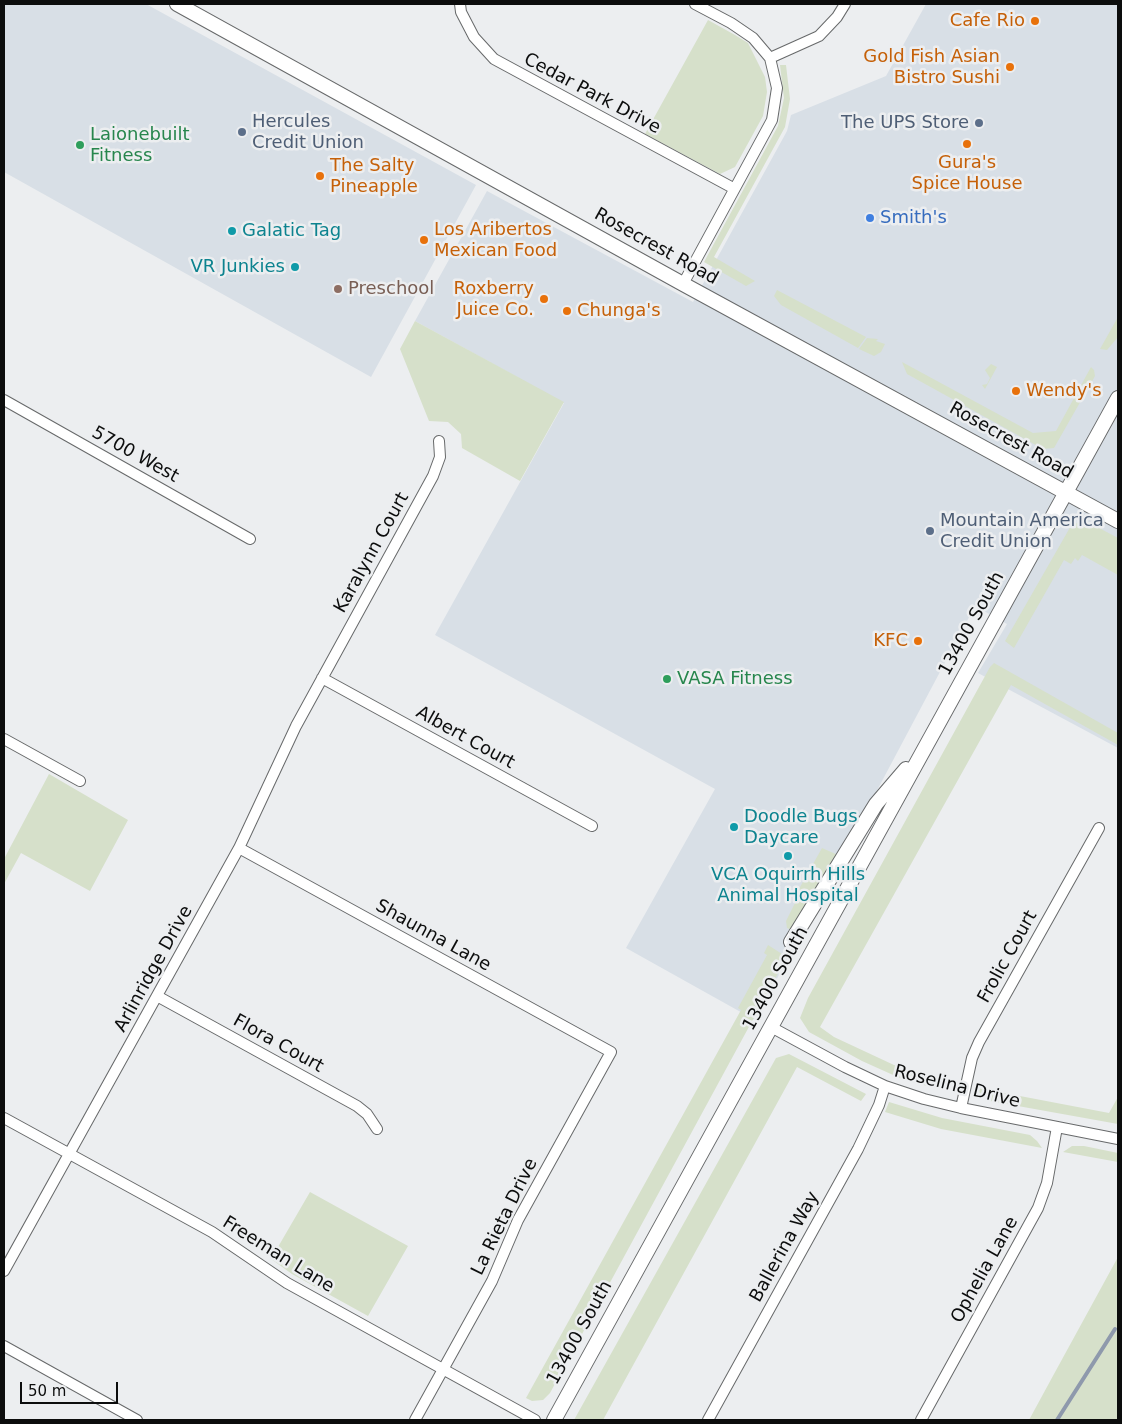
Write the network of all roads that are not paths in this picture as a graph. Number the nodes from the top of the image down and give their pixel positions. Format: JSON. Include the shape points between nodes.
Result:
{"nodes":[{"id":1,"x":177,"y":4,"type":"edge"},
{"id":2,"x":460,"y":4,"type":"edge"},
{"id":3,"x":696,"y":4,"type":"edge"},
{"id":4,"x":845,"y":4,"type":"edge"},
{"id":5,"x":770,"y":58,"type":"junction"},
{"id":6,"x":733,"y":188,"type":"junction"},
{"id":7,"x":683,"y":284,"type":"junction"},
{"id":8,"x":1118,"y":398,"type":"edge"},
{"id":9,"x":4,"y":400,"type":"edge"},
{"id":10,"x":439,"y":441,"type":"dead end"},
{"id":11,"x":1066,"y":492,"type":"junction"},
{"id":12,"x":1118,"y":521,"type":"edge"},
{"id":13,"x":250,"y":539,"type":"dead end"},
{"id":14,"x":322,"y":678,"type":"junction"},
{"id":15,"x":4,"y":739,"type":"edge"},
{"id":16,"x":925,"y":748,"type":"junction"},
{"id":17,"x":80,"y":780,"type":"dead end"},
{"id":18,"x":592,"y":826,"type":"dead end"},
{"id":19,"x":1099,"y":828,"type":"dead end"},
{"id":20,"x":239,"y":848,"type":"junction"},
{"id":21,"x":791,"y":942,"type":"dead end"},
{"id":22,"x":157,"y":996,"type":"junction"},
{"id":23,"x":771,"y":1027,"type":"junction"},
{"id":24,"x":610,"y":1052,"type":"joint"},
{"id":25,"x":885,"y":1086,"type":"junction"},
{"id":26,"x":961,"y":1108,"type":"junction"},
{"id":27,"x":4,"y":1118,"type":"edge"},
{"id":28,"x":1057,"y":1127,"type":"junction"},
{"id":29,"x":377,"y":1129,"type":"dead end"},
{"id":30,"x":1118,"y":1139,"type":"edge"},
{"id":31,"x":70,"y":1154,"type":"junction"},
{"id":32,"x":4,"y":1271,"type":"edge"},
{"id":33,"x":4,"y":1346,"type":"edge"},
{"id":34,"x":444,"y":1370,"type":"junction"},
{"id":35,"x":137,"y":1420,"type":"edge"},
{"id":36,"x":415,"y":1420,"type":"edge"},
{"id":37,"x":535,"y":1420,"type":"edge"},
{"id":38,"x":554,"y":1420,"type":"edge"},
{"id":39,"x":708,"y":1420,"type":"edge"},
{"id":40,"x":921,"y":1420,"type":"edge"}],
"edges":[{"from":1,"to":7,"type":"main road","name":"Rosecrest Road"},
{"from":2,"to":6,"type":"street","name":"Cedar Park Drive","via":[[474,37],[494,59]]},
{"from":3,"to":5,"type":"street","via":[[753,38]]},
{"from":4,"to":5,"type":"street","via":[[819,36]]},
{"from":5,"to":6,"type":"street","via":[[777,88],[772,120]]},
{"from":6,"to":7,"type":"street"},
{"from":7,"to":11,"type":"main road","name":"Rosecrest Road"},
{"from":8,"to":11,"type":"main road","name":"13400 South"},
{"from":9,"to":13,"type":"street","name":"5700 West"},
{"from":10,"to":14,"type":"street","name":"Karalynn Court","via":[[440,457],[433,476]]},
{"from":11,"to":12,"type":"main road","name":"Rosecrest Road"},
{"from":11,"to":16,"type":"main road","name":"13400 South"},
{"from":14,"to":18,"type":"street","name":"Albert Court"},
{"from":14,"to":20,"type":"street","name":"Arlinridge Drive","via":[[286,745]]},
{"from":15,"to":17,"type":"street"},
{"from":16,"to":21,"type":"main road","via":[[876,804]]},
{"from":16,"to":23,"type":"main road","name":"13400 South"},
{"from":19,"to":26,"type":"street","name":"Frolic Court","via":[[979,1042],[972,1058]]},
{"from":20,"to":22,"type":"street","name":"Arlinridge Drive"},
{"from":20,"to":24,"type":"street","name":"Shaunna Lane"},
{"from":22,"to":29,"type":"street","name":"Flora Court","via":[[357,1106]]},
{"from":22,"to":31,"type":"street","name":"Arlinridge Drive"},
{"from":23,"to":25,"type":"street","name":"Roselina Drive"},
{"from":23,"to":38,"type":"main road","name":"13400 South"},
{"from":24,"to":34,"type":"street","name":"La Rieta Drive","via":[[518,1220],[492,1281]]},
{"from":25,"to":26,"type":"street","name":"Roselina Drive"},
{"from":25,"to":39,"type":"street","name":"Ballerina Way","via":[[858,1149]]},
{"from":26,"to":28,"type":"street","name":"Roselina Drive"},
{"from":27,"to":31,"type":"street","name":"Freeman Lane"},
{"from":28,"to":30,"type":"street","name":"Roselina Drive"},
{"from":28,"to":40,"type":"street","name":"Ophelia Lane","via":[[1047,1183],[1038,1208]]},
{"from":31,"to":32,"type":"street","name":"Arlinridge Drive"},
{"from":31,"to":34,"type":"street","name":"Freeman Lane","via":[[212,1232],[287,1283]]},
{"from":33,"to":35,"type":"street"},
{"from":34,"to":36,"type":"street","name":"La Rieta Drive"},
{"from":34,"to":37,"type":"street","name":"Freeman Lane"}]}
